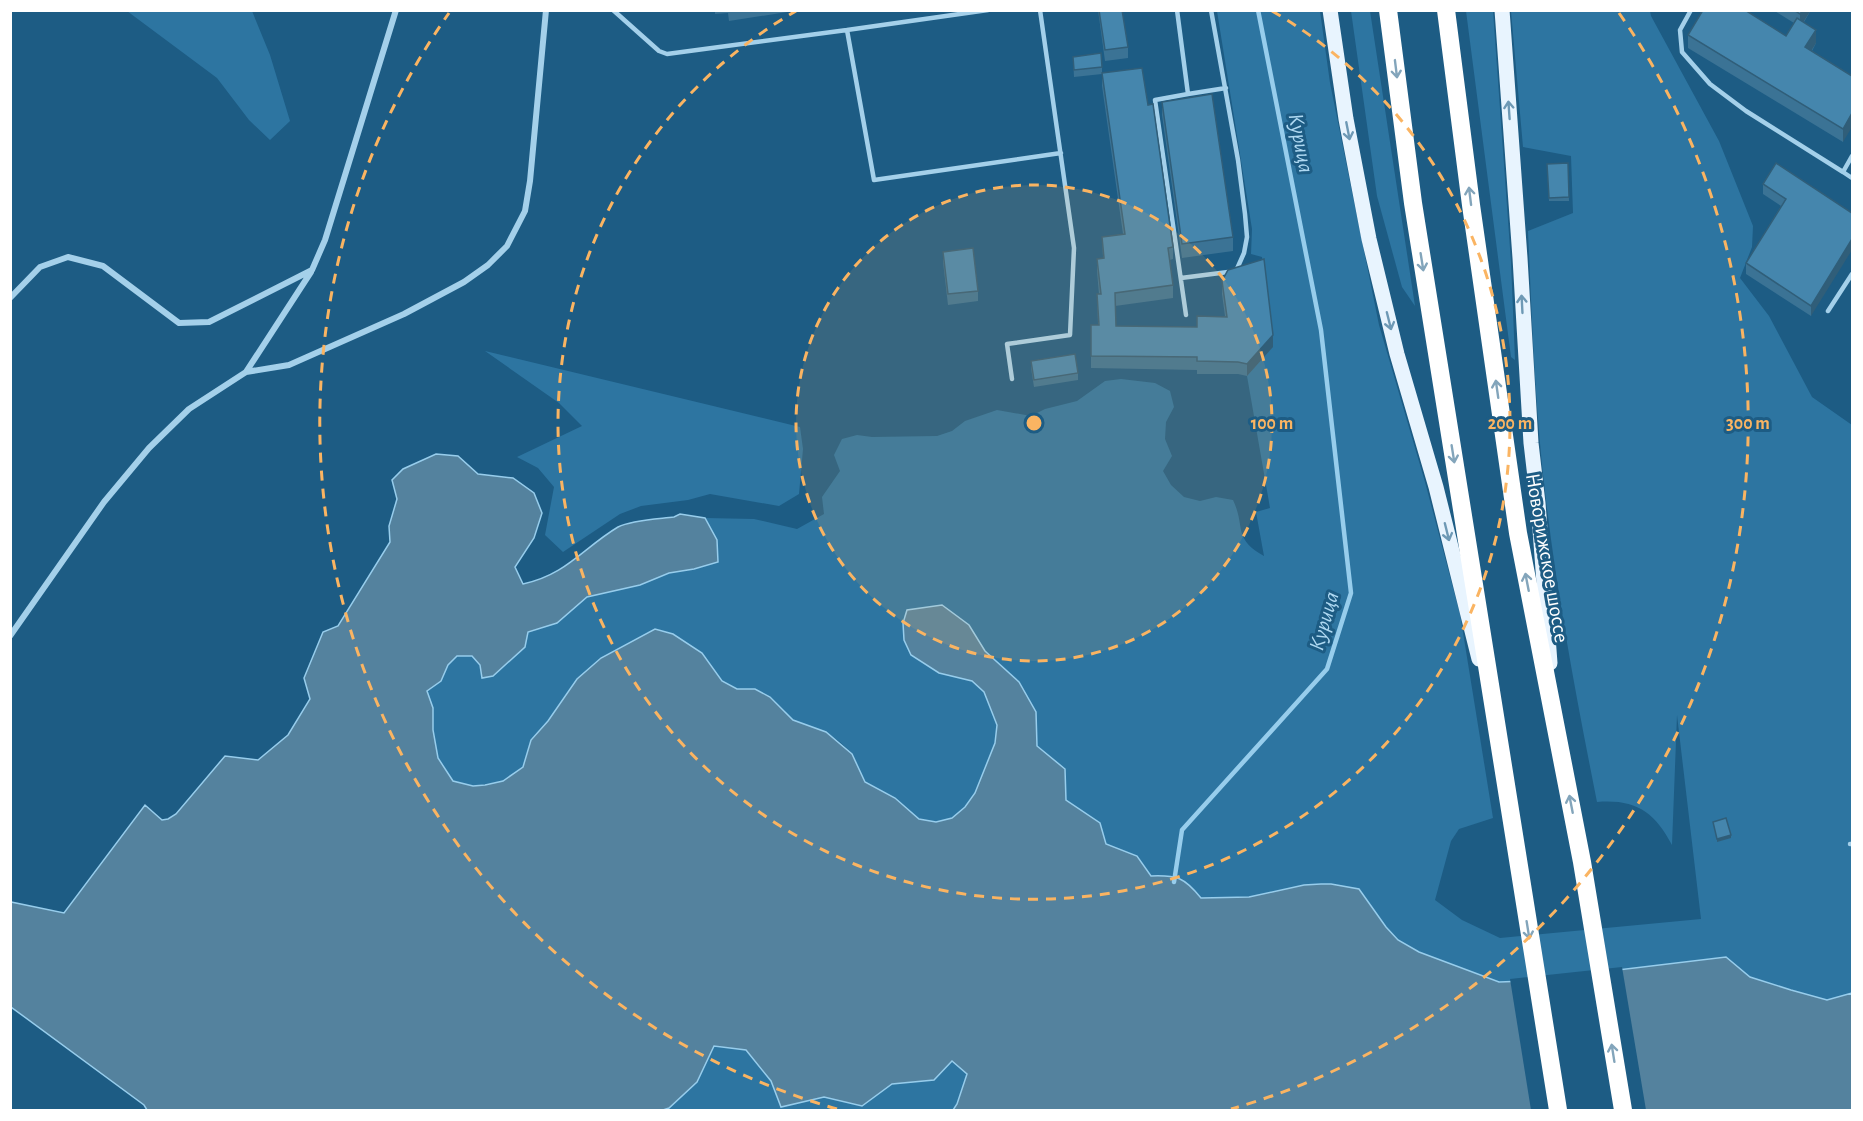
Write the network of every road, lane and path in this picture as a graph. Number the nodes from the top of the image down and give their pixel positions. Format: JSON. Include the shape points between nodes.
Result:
{"nodes":[{"id":1,"x":396,"y":10,"type":"edge"},
{"id":2,"x":546,"y":10,"type":"edge"},
{"id":3,"x":613,"y":10,"type":"edge"},
{"id":4,"x":988,"y":10,"type":"edge"},
{"id":5,"x":1040,"y":10,"type":"edge"},
{"id":6,"x":1177,"y":10,"type":"edge"},
{"id":7,"x":1211,"y":10,"type":"edge"},
{"id":8,"x":1330,"y":10,"type":"edge"},
{"id":9,"x":1388,"y":10,"type":"edge"},
{"id":10,"x":1446,"y":10,"type":"edge"},
{"id":11,"x":1502,"y":10,"type":"edge"},
{"id":12,"x":1691,"y":10,"type":"edge"},
{"id":13,"x":847,"y":30,"type":"junction"},
{"id":14,"x":1226,"y":88,"type":"junction"},
{"id":15,"x":1188,"y":94,"type":"junction"},
{"id":16,"x":1061,"y":153,"type":"junction"},
{"id":17,"x":1852,"y":156,"type":"edge"},
{"id":18,"x":1843,"y":172,"type":"junction"},
{"id":19,"x":1852,"y":178,"type":"edge"},
{"id":20,"x":312,"y":270,"type":"junction"},
{"id":21,"x":1852,"y":274,"type":"edge"},
{"id":22,"x":1181,"y":278,"type":"junction"},
{"id":23,"x":10,"y":298,"type":"edge"},
{"id":24,"x":1828,"y":311,"type":"dead end"},
{"id":25,"x":1186,"y":315,"type":"dead end"},
{"id":26,"x":246,"y":372,"type":"junction"},
{"id":27,"x":1012,"y":379,"type":"dead end"},
{"id":28,"x":10,"y":636,"type":"edge"},
{"id":29,"x":1554,"y":722,"type":"junction"},
{"id":30,"x":1497,"y":735,"type":"junction"},
{"id":31,"x":1558,"y":1110,"type":"edge"},
{"id":32,"x":1623,"y":1110,"type":"edge"}],
"edges":[{"from":1,"to":20,"type":"street"},
{"from":2,"to":26,"type":"street","via":[[530,182],[525,211],[507,246],[464,282],[404,314],[289,365]]},
{"from":3,"to":13,"type":"lane","via":[[658,51],[667,54]]},
{"from":4,"to":13,"type":"lane"},
{"from":5,"to":16,"type":"lane"},
{"from":6,"to":15,"type":"lane"},
{"from":7,"to":14,"type":"lane"},
{"from":8,"to":30,"type":"main road","one_way":true,"via":[[1346,120],[1370,239]]},
{"from":9,"to":30,"type":"highway","one_way":true,"via":[[1413,203]]},
{"from":29,"to":10,"type":"highway","name":"Новорижское шоссе","one_way":true,"via":[[1518,534]]},
{"from":29,"to":11,"type":"main road","one_way":true},
{"from":12,"to":18,"type":"lane","via":[[1680,30],[1682,52],[1710,84]]},
{"from":13,"to":16,"type":"lane","via":[[873,180]]},
{"from":14,"to":15,"type":"lane"},
{"from":14,"to":22,"type":"lane","via":[[1245,214],[1244,253],[1236,271]]},
{"from":15,"to":22,"type":"lane","via":[[1155,100]]},
{"from":16,"to":27,"type":"lane","via":[[1074,248],[1070,335],[1007,345]]},
{"from":17,"to":18,"type":"lane"},
{"from":18,"to":19,"type":"lane"},
{"from":20,"to":23,"type":"street","via":[[209,322],[179,323],[103,266],[68,257],[40,267]]},
{"from":20,"to":26,"type":"street"},
{"from":21,"to":24,"type":"lane"},
{"from":22,"to":25,"type":"lane"},
{"from":26,"to":28,"type":"street","via":[[189,409],[149,448],[104,502]]},
{"from":32,"to":29,"type":"highway","name":"Новорижское шоссе","one_way":true,"via":[[1582,862]]},
{"from":30,"to":31,"type":"highway","one_way":true}]}
